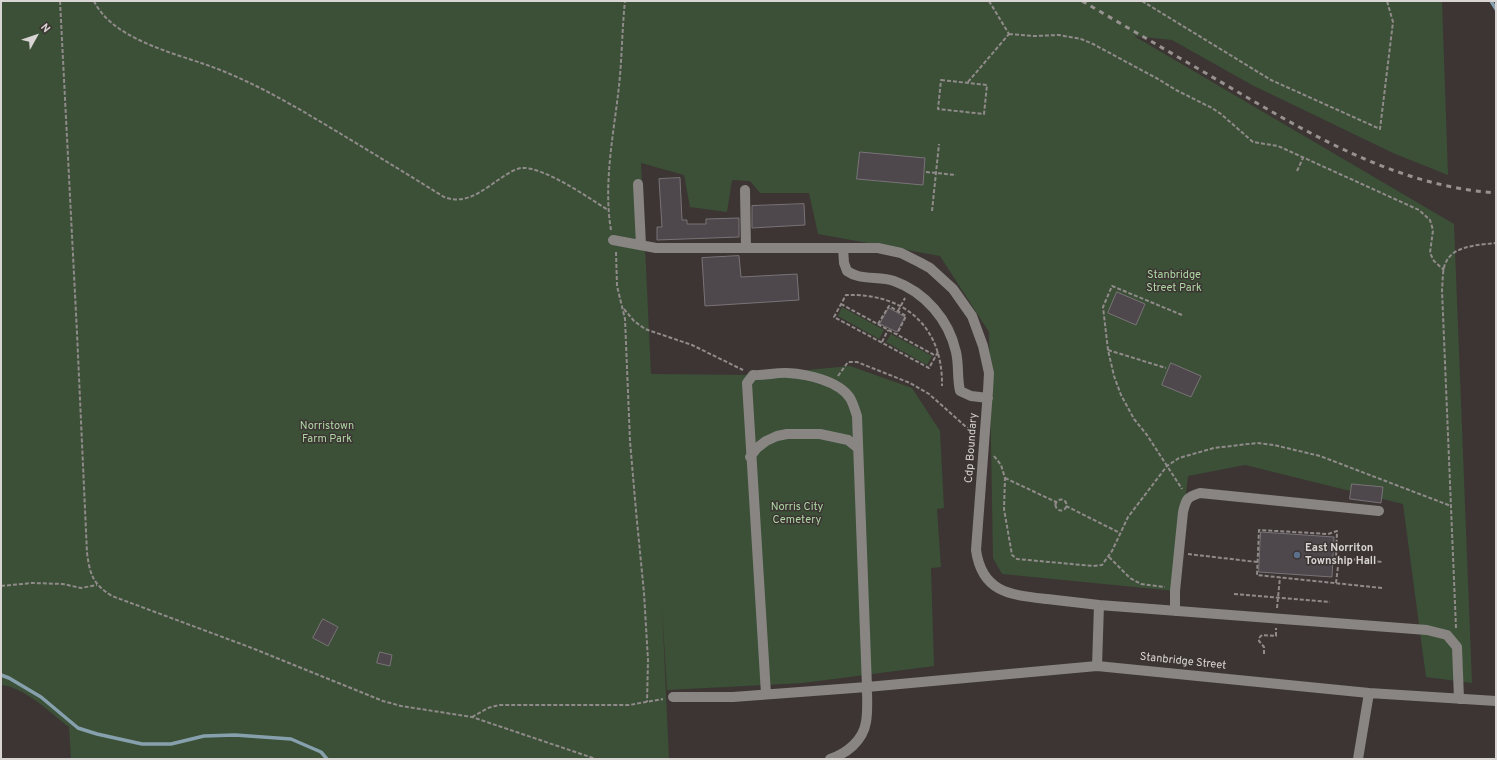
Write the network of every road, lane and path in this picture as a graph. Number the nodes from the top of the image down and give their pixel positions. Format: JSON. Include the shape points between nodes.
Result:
{"nodes":[{"id":1,"x":60,"y":1,"type":"edge"},
{"id":2,"x":94,"y":1,"type":"edge"},
{"id":3,"x":625,"y":1,"type":"edge"},
{"id":4,"x":989,"y":1,"type":"edge"},
{"id":5,"x":1142,"y":1,"type":"edge"},
{"id":6,"x":1387,"y":1,"type":"edge"},
{"id":7,"x":1009,"y":34,"type":"junction"},
{"id":8,"x":968,"y":82,"type":"junction"},
{"id":9,"x":939,"y":144,"type":"dead end"},
{"id":10,"x":1303,"y":158,"type":"junction"},
{"id":11,"x":1297,"y":170,"type":"dead end"},
{"id":12,"x":926,"y":172,"type":"dead end"},
{"id":13,"x":936,"y":173,"type":"junction"},
{"id":14,"x":956,"y":175,"type":"dead end"},
{"id":15,"x":638,"y":184,"type":"dead end"},
{"id":16,"x":745,"y":190,"type":"dead end"},
{"id":17,"x":609,"y":210,"type":"junction"},
{"id":18,"x":932,"y":211,"type":"dead end"},
{"id":19,"x":613,"y":240,"type":"junction"},
{"id":20,"x":1496,"y":243,"type":"edge"},
{"id":21,"x":641,"y":245,"type":"junction"},
{"id":22,"x":746,"y":248,"type":"junction"},
{"id":23,"x":843,"y":248,"type":"junction"},
{"id":24,"x":1444,"y":270,"type":"junction"},
{"id":25,"x":841,"y":304,"type":"junction"},
{"id":26,"x":900,"y":306,"type":"junction"},
{"id":27,"x":623,"y":308,"type":"junction"},
{"id":28,"x":898,"y":311,"type":"junction"},
{"id":29,"x":1182,"y":315,"type":"dead end"},
{"id":30,"x":878,"y":324,"type":"junction"},
{"id":31,"x":888,"y":330,"type":"junction"},
{"id":32,"x":897,"y":334,"type":"junction"},
{"id":33,"x":882,"y":342,"type":"junction"},
{"id":34,"x":1108,"y":350,"type":"junction"},
{"id":35,"x":938,"y":352,"type":"junction"},
{"id":36,"x":936,"y":356,"type":"junction"},
{"id":37,"x":1166,"y":368,"type":"dead end"},
{"id":38,"x":753,"y":375,"type":"junction"},
{"id":39,"x":833,"y":384,"type":"junction"},
{"id":40,"x":942,"y":386,"type":"dead end"},
{"id":41,"x":988,"y":398,"type":"junction"},
{"id":42,"x":977,"y":437,"type":"dead end"},
{"id":43,"x":858,"y":448,"type":"junction"},
{"id":44,"x":750,"y":457,"type":"junction"},
{"id":45,"x":1005,"y":478,"type":"dead end"},
{"id":46,"x":1188,"y":498,"type":"junction"},
{"id":47,"x":1056,"y":502,"type":"junction"},
{"id":48,"x":1066,"y":506,"type":"junction"},
{"id":49,"x":1379,"y":511,"type":"dead end"},
{"id":50,"x":1120,"y":532,"type":"dead end"},
{"id":51,"x":1179,"y":553,"type":"junction"},
{"id":52,"x":1109,"y":556,"type":"dead end"},
{"id":53,"x":1339,"y":558,"type":"junction"},
{"id":54,"x":1257,"y":562,"type":"junction"},
{"id":55,"x":1383,"y":562,"type":"dead end"},
{"id":56,"x":1336,"y":583,"type":"junction"},
{"id":57,"x":98,"y":585,"type":"junction"},
{"id":58,"x":1,"y":586,"type":"edge"},
{"id":59,"x":1382,"y":588,"type":"dead end"},
{"id":60,"x":1175,"y":589,"type":"junction"},
{"id":61,"x":1234,"y":594,"type":"dead end"},
{"id":62,"x":1330,"y":602,"type":"dead end"},
{"id":63,"x":1099,"y":605,"type":"junction"},
{"id":64,"x":1175,"y":611,"type":"junction"},
{"id":65,"x":1457,"y":647,"type":"junction"},
{"id":66,"x":1097,"y":666,"type":"junction"},
{"id":67,"x":867,"y":687,"type":"junction"},
{"id":68,"x":1369,"y":693,"type":"junction"},
{"id":69,"x":766,"y":694,"type":"junction"},
{"id":70,"x":673,"y":697,"type":"joint"},
{"id":71,"x":1459,"y":699,"type":"junction"},
{"id":72,"x":1496,"y":701,"type":"edge"},
{"id":73,"x":647,"y":702,"type":"junction"},
{"id":74,"x":472,"y":717,"type":"junction"},
{"id":75,"x":596,"y":759,"type":"edge"},
{"id":76,"x":830,"y":759,"type":"edge"},
{"id":77,"x":1358,"y":759,"type":"edge"}],
"edges":[{"from":1,"to":57,"type":"path","via":[[87,553],[93,580]]},
{"from":2,"to":17,"type":"path","via":[[112,24],[143,42],[220,70],[271,94],[444,197],[464,200],[520,168],[551,177]]},
{"from":3,"to":17,"type":"path","via":[[610,156]]},
{"from":4,"to":7,"type":"path"},
{"from":5,"to":6,"type":"path","via":[[1271,80],[1380,128],[1393,22]]},
{"from":7,"to":8,"type":"path"},
{"from":7,"to":10,"type":"path","via":[[1059,35],[1093,44],[1212,108],[1253,142],[1278,146]]},
{"from":8,"to":8,"type":"path","via":[[987,85],[984,114],[938,109],[941,80]]},
{"from":9,"to":13,"type":"path"},
{"from":10,"to":11,"type":"path"},
{"from":10,"to":24,"type":"path","via":[[1419,210],[1430,220],[1433,230],[1430,253]]},
{"from":12,"to":13,"type":"path"},
{"from":13,"to":14,"type":"path"},
{"from":13,"to":18,"type":"path"},
{"from":15,"to":21,"type":"street"},
{"from":16,"to":22,"type":"street"},
{"from":17,"to":19,"type":"path"},
{"from":19,"to":21,"type":"street","name":"Cdp Boundary"},
{"from":19,"to":27,"type":"path","via":[[617,286]]},
{"from":20,"to":24,"type":"path","via":[[1459,250],[1446,262]]},
{"from":21,"to":22,"type":"street","name":"Cdp Boundary","via":[[656,248]]},
{"from":22,"to":23,"type":"street","name":"Cdp Boundary"},
{"from":23,"to":41,"type":"street","via":[[847,271],[857,276],[893,280],[913,290],[932,306],[947,327],[956,352],[960,391],[971,396]]},
{"from":23,"to":41,"type":"street","name":"Cdp Boundary","via":[[878,248],[901,253],[930,268],[953,289],[972,316],[983,346],[989,373]]},
{"from":24,"to":65,"type":"path","via":[[1442,290]]},
{"from":25,"to":26,"type":"path","via":[[846,295],[858,295],[879,298]]},
{"from":25,"to":30,"type":"path"},
{"from":25,"to":33,"type":"path","via":[[834,317]]},
{"from":26,"to":28,"type":"path"},
{"from":26,"to":35,"type":"path","via":[[921,322],[929,332]]},
{"from":27,"to":38,"type":"path","via":[[645,329],[692,345]]},
{"from":27,"to":73,"type":"path","via":[[633,482],[644,593],[648,660]]},
{"from":28,"to":30,"type":"path","via":[[888,306]]},
{"from":28,"to":32,"type":"path","via":[[906,316]]},
{"from":29,"to":34,"type":"path","via":[[1112,286],[1103,307]]},
{"from":30,"to":31,"type":"path"},
{"from":31,"to":32,"type":"path"},
{"from":31,"to":33,"type":"path"},
{"from":32,"to":36,"type":"path"},
{"from":33,"to":36,"type":"path","via":[[929,368]]},
{"from":34,"to":37,"type":"path"},
{"from":34,"to":46,"type":"path","via":[[1114,376],[1124,401]]},
{"from":35,"to":36,"type":"path"},
{"from":35,"to":40,"type":"path"},
{"from":38,"to":39,"type":"street","via":[[786,373],[820,378]]},
{"from":38,"to":44,"type":"street","via":[[747,383]]},
{"from":39,"to":42,"type":"path","via":[[848,362],[857,362],[910,383],[929,394]]},
{"from":39,"to":43,"type":"street","via":[[850,397],[855,409]]},
{"from":41,"to":63,"type":"street","name":"Cdp Boundary","via":[[976,550],[982,570],[994,586],[1011,594]]},
{"from":43,"to":44,"type":"street","via":[[848,440],[820,434],[787,434],[766,441]]},
{"from":43,"to":67,"type":"street"},
{"from":44,"to":69,"type":"street"},
{"from":45,"to":47,"type":"path"},
{"from":46,"to":49,"type":"street","via":[[1200,493]]},
{"from":46,"to":51,"type":"street","via":[[1183,512]]},
{"from":47,"to":48,"type":"path","via":[[1063,500]]},
{"from":47,"to":48,"type":"path","via":[[1058,510]]},
{"from":48,"to":50,"type":"path"},
{"from":51,"to":54,"type":"path"},
{"from":51,"to":60,"type":"street"},
{"from":52,"to":60,"type":"path","via":[[1130,578],[1141,584]]},
{"from":53,"to":54,"type":"path","via":[[1336,558],[1337,531],[1328,534],[1259,530]]},
{"from":53,"to":55,"type":"path"},
{"from":53,"to":56,"type":"path"},
{"from":54,"to":56,"type":"path","via":[[1257,575]]},
{"from":56,"to":59,"type":"path"},
{"from":57,"to":58,"type":"path","via":[[81,588],[63,584],[32,583]]},
{"from":57,"to":74,"type":"path","via":[[112,596],[252,648],[365,695],[401,706]]},
{"from":60,"to":64,"type":"street"},
{"from":61,"to":62,"type":"path"},
{"from":63,"to":64,"type":"street","name":"Cdp Boundary"},
{"from":63,"to":66,"type":"street"},
{"from":64,"to":65,"type":"street","name":"Cdp Boundary","via":[[1427,630],[1446,635]]},
{"from":65,"to":71,"type":"street"},
{"from":66,"to":67,"type":"street","name":"Stanbridge Street"},
{"from":66,"to":68,"type":"street","name":"Stanbridge Street"},
{"from":67,"to":69,"type":"street","name":"Stanbridge Street"},
{"from":67,"to":76,"type":"street","via":[[866,723],[860,737],[850,750]]},
{"from":68,"to":71,"type":"street","name":"Stanbridge Street"},
{"from":68,"to":77,"type":"street"},
{"from":69,"to":70,"type":"street","name":"Stanbridge Street"},
{"from":70,"to":73,"type":"path"},
{"from":71,"to":72,"type":"street","name":"Stanbridge Street"},
{"from":73,"to":74,"type":"path","via":[[630,705],[499,705]]},
{"from":74,"to":75,"type":"path"}]}
